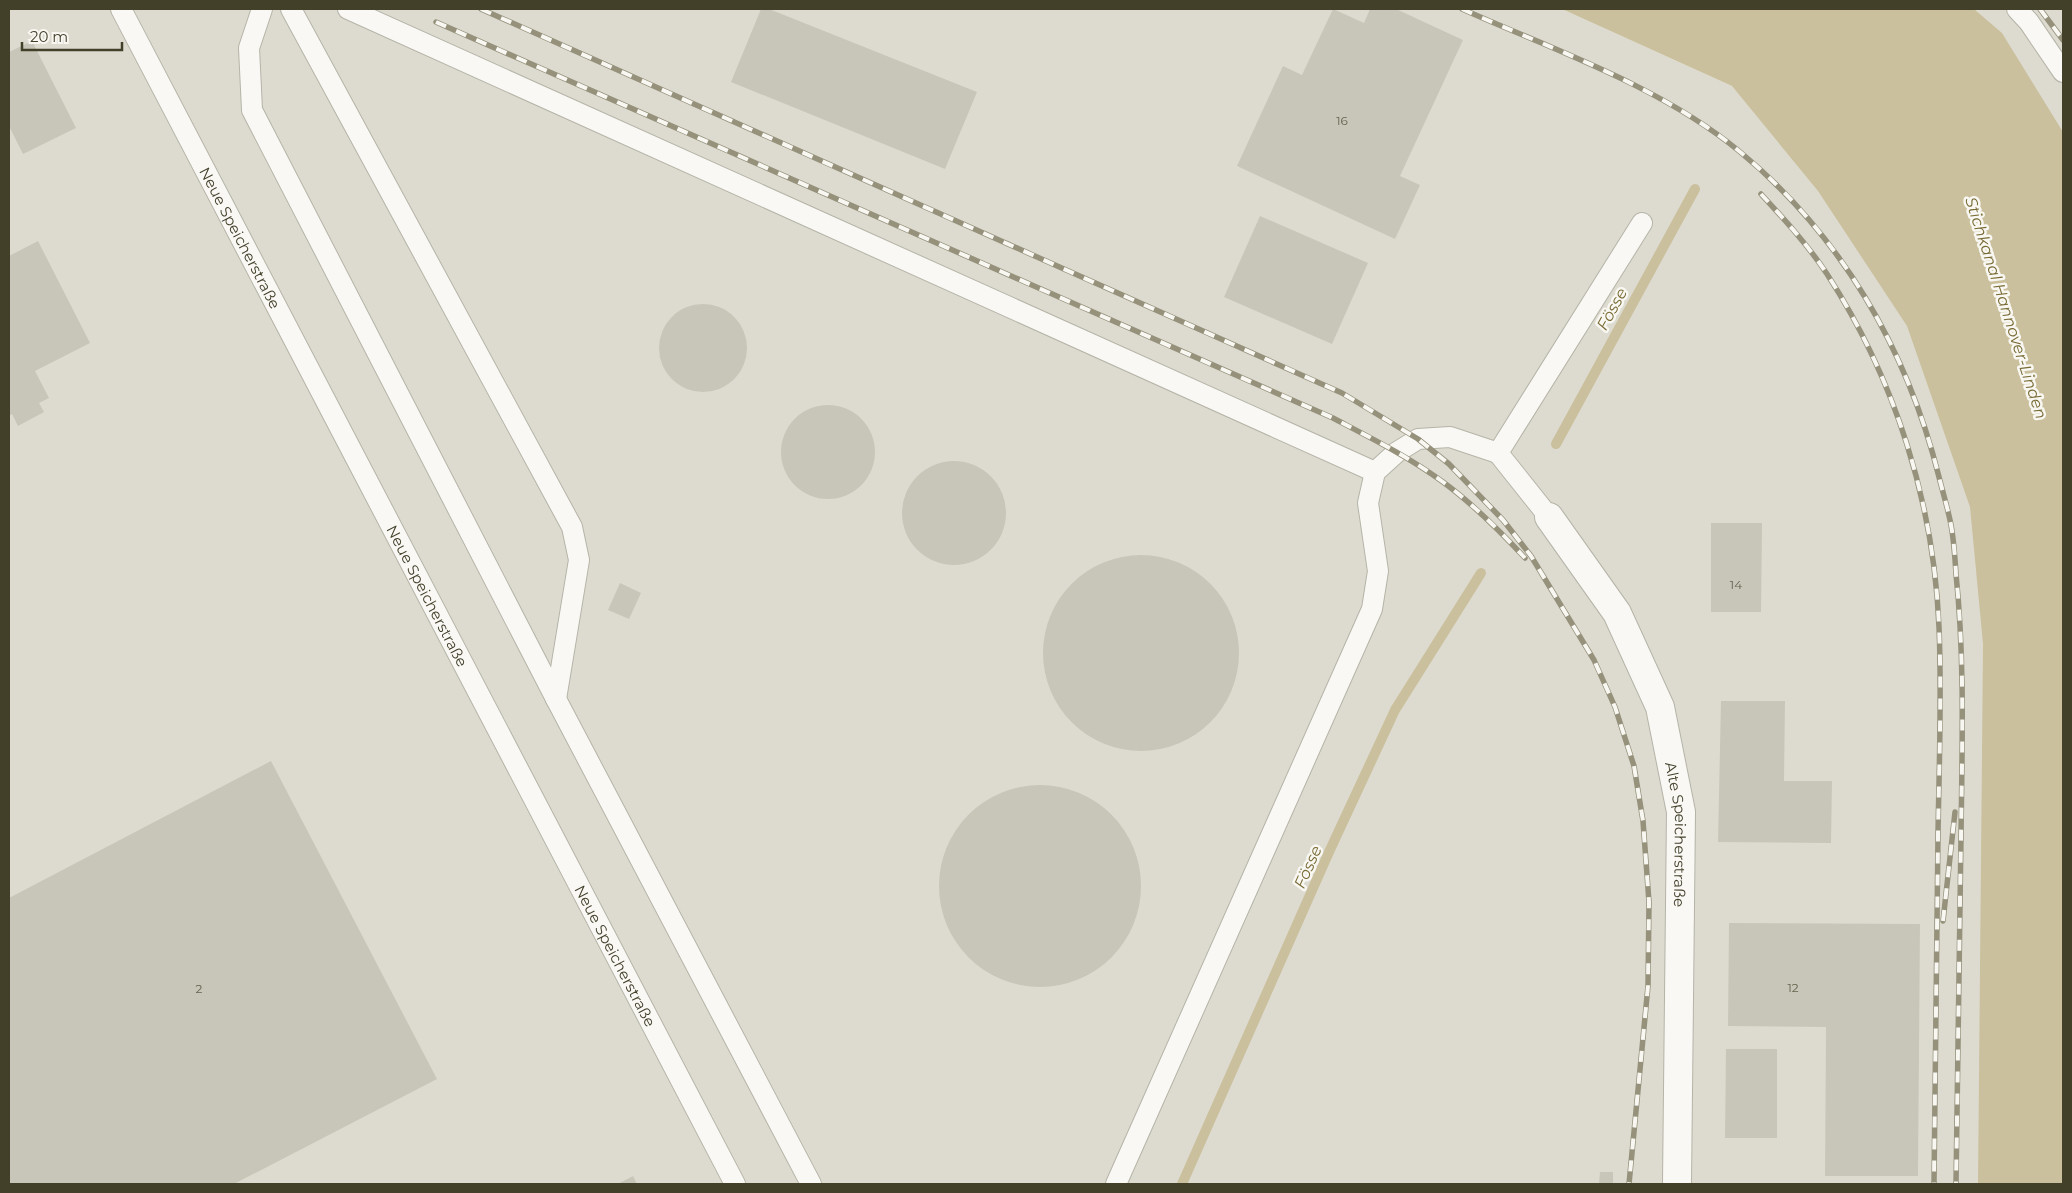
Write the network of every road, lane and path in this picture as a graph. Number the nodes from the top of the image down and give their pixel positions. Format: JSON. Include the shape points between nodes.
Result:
{"nodes":[{"id":1,"x":121,"y":9,"type":"edge"},
{"id":2,"x":262,"y":9,"type":"edge"},
{"id":3,"x":291,"y":9,"type":"edge"},
{"id":4,"x":348,"y":9,"type":"edge"},
{"id":5,"x":2017,"y":9,"type":"edge"},
{"id":6,"x":2063,"y":72,"type":"edge"},
{"id":7,"x":1642,"y":223,"type":"dead end"},
{"id":8,"x":1498,"y":453,"type":"junction"},
{"id":9,"x":1375,"y":472,"type":"junction"},
{"id":10,"x":1549,"y":517,"type":"joint"},
{"id":11,"x":556,"y":699,"type":"junction"},
{"id":12,"x":736,"y":1184,"type":"edge"},
{"id":13,"x":811,"y":1184,"type":"edge"},
{"id":14,"x":1116,"y":1184,"type":"edge"},
{"id":15,"x":1677,"y":1184,"type":"edge"}],
"edges":[{"from":1,"to":12,"type":"lane","name":"Neue Speicherstraße"},
{"from":2,"to":11,"type":"lane","via":[[249,48],[252,110]]},
{"from":3,"to":11,"type":"lane","via":[[572,527],[579,560]]},
{"from":4,"to":9,"type":"lane"},
{"from":5,"to":6,"type":"lane"},
{"from":7,"to":8,"type":"lane"},
{"from":8,"to":9,"type":"lane","via":[[1450,437],[1418,439]]},
{"from":8,"to":10,"type":"lane"},
{"from":9,"to":14,"type":"lane","via":[[1368,502],[1378,571],[1372,609]]},
{"from":10,"to":15,"type":"street","name":"Alte Speicherstraße","via":[[1617,613],[1660,708],[1681,812]]},
{"from":11,"to":13,"type":"lane"}]}
